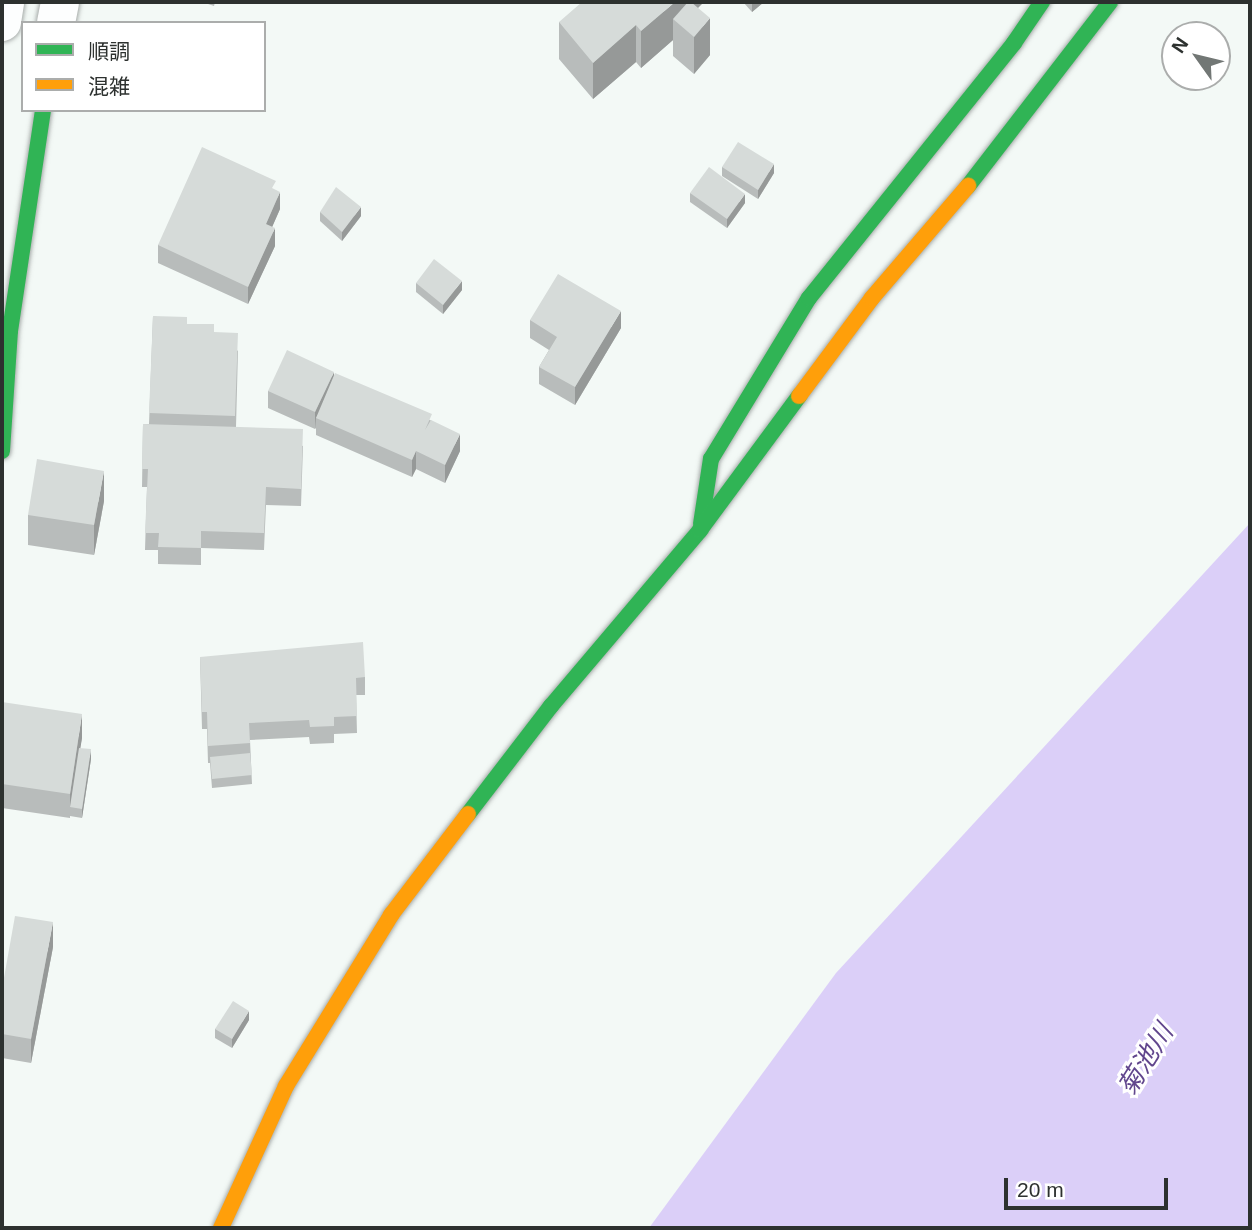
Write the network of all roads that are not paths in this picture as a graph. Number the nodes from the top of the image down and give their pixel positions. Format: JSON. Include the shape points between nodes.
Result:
{"nodes":[{"id":1,"x":5,"y":2,"type":"edge"},
{"id":2,"x":60,"y":2,"type":"edge"},
{"id":3,"x":1041,"y":2,"type":"edge"},
{"id":4,"x":1110,"y":2,"type":"edge"},
{"id":5,"x":56,"y":21,"type":"edge"},
{"id":6,"x":2,"y":22,"type":"edge"},
{"id":7,"x":43,"y":112,"type":"edge"},
{"id":8,"x":6,"y":321,"type":"edge"},
{"id":9,"x":2,"y":451,"type":"edge"},
{"id":10,"x":700,"y":530,"type":"junction"},
{"id":11,"x":221,"y":1228,"type":"edge"}],
"edges":[{"from":1,"to":6,"type":"street"},
{"from":2,"to":5,"type":"street"},
{"from":3,"to":10,"type":"street","via":[[1014,43],[809,298],[710,459]]},
{"from":4,"to":10,"type":"street","via":[[948,212],[872,298]]},
{"from":7,"to":8,"type":"street"},
{"from":8,"to":9,"type":"street"},
{"from":10,"to":11,"type":"street","via":[[551,706],[391,915],[286,1086]]}]}
